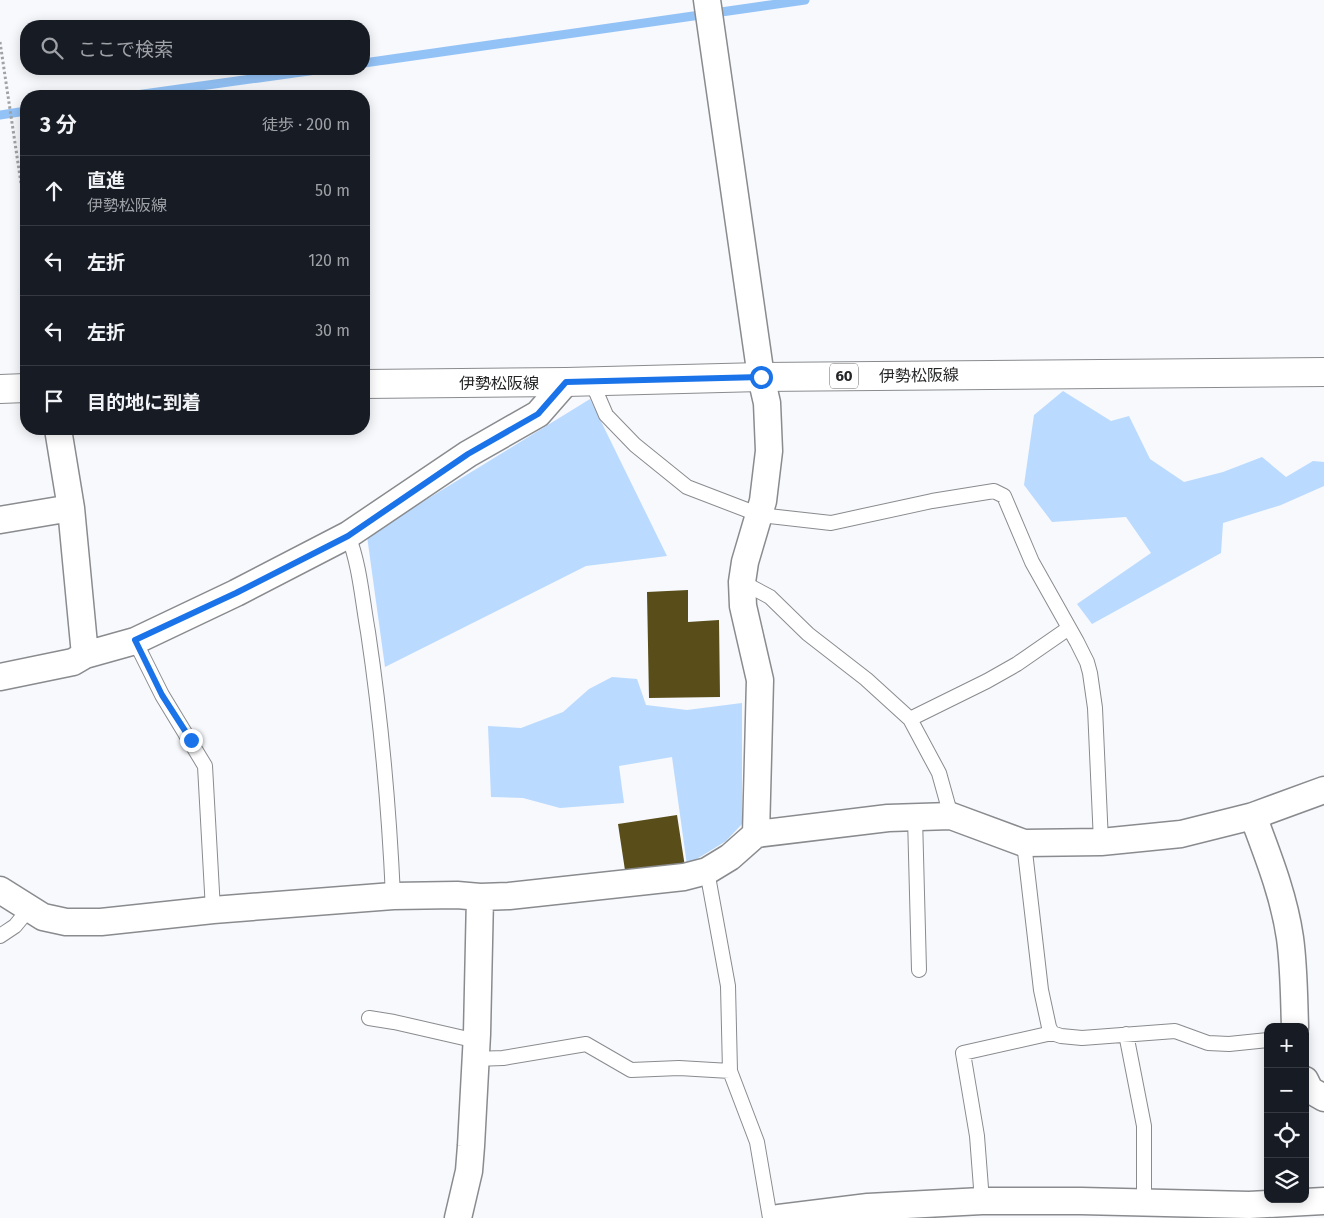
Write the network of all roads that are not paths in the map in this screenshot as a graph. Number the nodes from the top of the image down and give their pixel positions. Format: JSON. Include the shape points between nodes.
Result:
{"nodes":[{"id":1,"x":708,"y":9,"type":"edge"},
{"id":2,"x":1324,"y":372,"type":"edge"},
{"id":3,"x":761,"y":377,"type":"junction"},
{"id":4,"x":578,"y":381,"type":"junction"},
{"id":5,"x":370,"y":384,"type":"edge"},
{"id":6,"x":20,"y":388,"type":"edge"},
{"id":7,"x":0,"y":390,"type":"edge"},
{"id":8,"x":59,"y":435,"type":"edge"},
{"id":9,"x":71,"y":508,"type":"junction"},
{"id":10,"x":760,"y":515,"type":"junction"},
{"id":11,"x":0,"y":520,"type":"edge"},
{"id":12,"x":348,"y":536,"type":"junction"},
{"id":13,"x":742,"y":582,"type":"junction"},
{"id":14,"x":1069,"y":628,"type":"junction"},
{"id":15,"x":135,"y":640,"type":"junction"},
{"id":16,"x":85,"y":655,"type":"junction"},
{"id":17,"x":0,"y":677,"type":"edge"},
{"id":18,"x":910,"y":719,"type":"junction"},
{"id":19,"x":1324,"y":790,"type":"edge"},
{"id":20,"x":952,"y":816,"type":"junction"},
{"id":21,"x":1253,"y":816,"type":"junction"},
{"id":22,"x":915,"y":817,"type":"junction"},
{"id":23,"x":756,"y":834,"type":"junction"},
{"id":24,"x":1101,"y":842,"type":"junction"},
{"id":25,"x":1024,"y":843,"type":"junction"},
{"id":26,"x":707,"y":871,"type":"junction"},
{"id":27,"x":0,"y":890,"type":"edge"},
{"id":28,"x":393,"y":896,"type":"junction"},
{"id":29,"x":480,"y":898,"type":"junction"},
{"id":30,"x":29,"y":909,"type":"junction"},
{"id":31,"x":213,"y":910,"type":"junction"},
{"id":32,"x":0,"y":936,"type":"edge"},
{"id":33,"x":919,"y":970,"type":"dead end"},
{"id":34,"x":368,"y":1018,"type":"dead end"},
{"id":35,"x":1295,"y":1023,"type":"edge"},
{"id":36,"x":1052,"y":1033,"type":"junction"},
{"id":37,"x":1126,"y":1034,"type":"junction"},
{"id":38,"x":1264,"y":1040,"type":"edge"},
{"id":39,"x":476,"y":1050,"type":"junction"},
{"id":40,"x":730,"y":1071,"type":"junction"},
{"id":41,"x":1309,"y":1088,"type":"edge"},
{"id":42,"x":1324,"y":1098,"type":"edge"},
{"id":43,"x":982,"y":1200,"type":"junction"},
{"id":44,"x":1324,"y":1201,"type":"edge"},
{"id":45,"x":1144,"y":1202,"type":"junction"},
{"id":46,"x":1080,"y":1210,"type":"edge"},
{"id":47,"x":458,"y":1218,"type":"edge"},
{"id":48,"x":770,"y":1218,"type":"edge"},
{"id":49,"x":779,"y":1218,"type":"edge"}],
"edges":[{"from":1,"to":3,"type":"street"},
{"from":2,"to":3,"type":"main road","name":"伊勢松阪線","number":"60"},
{"from":3,"to":4,"type":"main road","name":"伊勢松阪線","number":"60"},
{"from":3,"to":10,"type":"street","via":[[769,451]]},
{"from":4,"to":5,"type":"main road","name":"伊勢松阪線","number":"60"},
{"from":4,"to":10,"type":"lane","via":[[635,445],[687,487]]},
{"from":4,"to":12,"type":"street","via":[[538,414],[468,454]]},
{"from":6,"to":7,"type":"main road"},
{"from":8,"to":9,"type":"street"},
{"from":9,"to":11,"type":"street"},
{"from":9,"to":16,"type":"street"},
{"from":10,"to":13,"type":"street"},
{"from":10,"to":14,"type":"lane","via":[[831,523],[994,491],[1004,496],[1032,562]]},
{"from":12,"to":15,"type":"street"},
{"from":12,"to":28,"type":"lane","via":[[356,556],[374,671],[389,814]]},
{"from":13,"to":18,"type":"lane","via":[[770,597],[808,634],[866,679]]},
{"from":13,"to":23,"type":"street","via":[[743,606],[760,680]]},
{"from":14,"to":18,"type":"lane","via":[[1017,664]]},
{"from":14,"to":24,"type":"lane","via":[[1087,662],[1096,708]]},
{"from":15,"to":16,"type":"street"},
{"from":15,"to":31,"type":"lane","via":[[162,695],[205,766]]},
{"from":16,"to":17,"type":"street","via":[[73,662]]},
{"from":18,"to":20,"type":"lane","via":[[939,773]]},
{"from":19,"to":21,"type":"street"},
{"from":20,"to":22,"type":"street"},
{"from":20,"to":25,"type":"street"},
{"from":21,"to":24,"type":"street","via":[[1181,834]]},
{"from":21,"to":35,"type":"street","via":[[1283,902],[1290,938]]},
{"from":22,"to":23,"type":"street"},
{"from":22,"to":33,"type":"lane"},
{"from":23,"to":26,"type":"street","via":[[730,857]]},
{"from":24,"to":25,"type":"street"},
{"from":25,"to":36,"type":"lane","via":[[1041,990]]},
{"from":26,"to":29,"type":"street","via":[[684,877]]},
{"from":26,"to":40,"type":"lane","via":[[728,986]]},
{"from":27,"to":30,"type":"street"},
{"from":28,"to":29,"type":"street"},
{"from":28,"to":31,"type":"street"},
{"from":29,"to":39,"type":"street"},
{"from":30,"to":31,"type":"street","via":[[43,917],[66,922],[101,922]]},
{"from":30,"to":32,"type":"lane","via":[[15,926]]},
{"from":34,"to":39,"type":"lane","via":[[394,1022]]},
{"from":36,"to":37,"type":"lane","via":[[1082,1038]]},
{"from":36,"to":43,"type":"lane","via":[[963,1053],[977,1136]]},
{"from":37,"to":38,"type":"lane","via":[[1175,1031],[1208,1042],[1229,1044]]},
{"from":37,"to":45,"type":"lane","via":[[1144,1126]]},
{"from":39,"to":40,"type":"lane","via":[[502,1058],[586,1044],[631,1070]]},
{"from":39,"to":47,"type":"street","via":[[469,1171]]},
{"from":40,"to":48,"type":"lane","via":[[757,1142]]},
{"from":41,"to":42,"type":"street"},
{"from":43,"to":46,"type":"street"},
{"from":43,"to":49,"type":"street","via":[[868,1207]]},
{"from":44,"to":45,"type":"street","via":[[1249,1205]]},
{"from":45,"to":46,"type":"street"}]}
